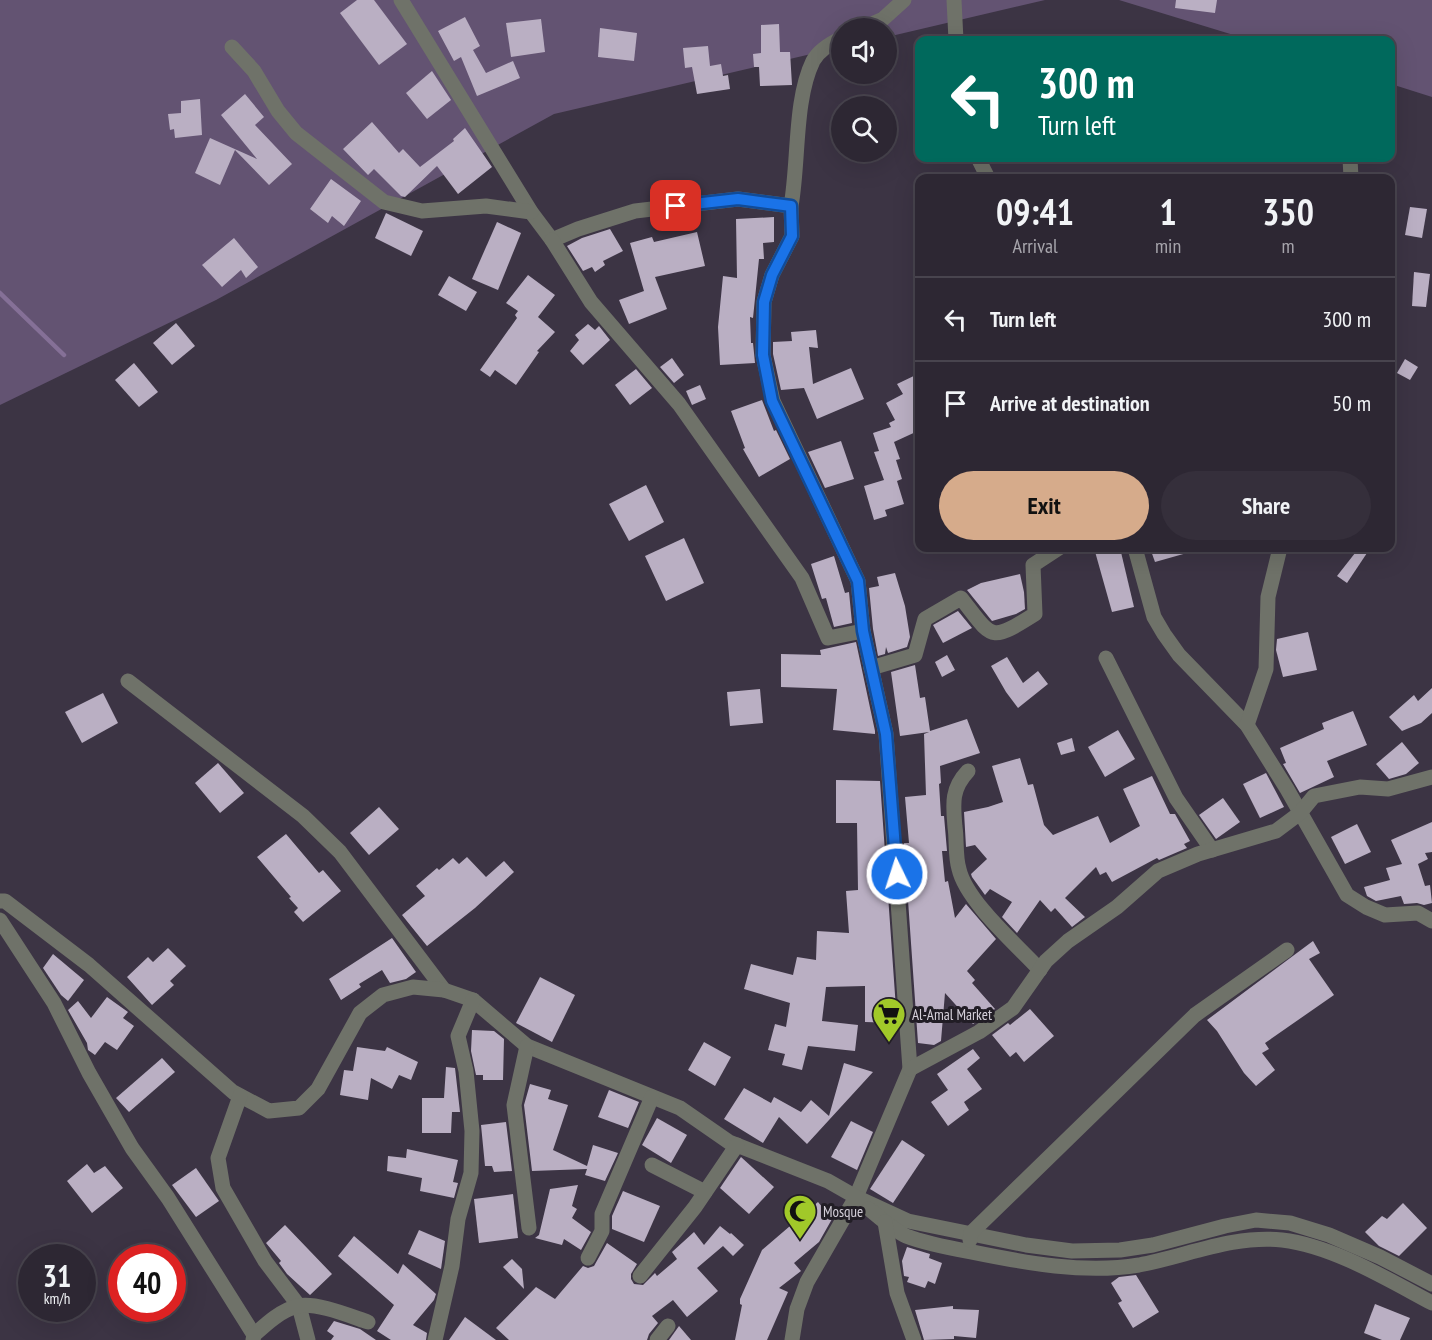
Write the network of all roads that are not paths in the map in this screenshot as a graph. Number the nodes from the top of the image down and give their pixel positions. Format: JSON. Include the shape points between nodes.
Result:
{"nodes":[{"id":1,"x":401,"y":0,"type":"edge"},
{"id":2,"x":904,"y":0,"type":"edge"},
{"id":3,"x":954,"y":0,"type":"edge"},
{"id":4,"x":884,"y":18,"type":"edge"},
{"id":5,"x":956,"y":36,"type":"edge"},
{"id":6,"x":831,"y":43,"type":"edge"},
{"id":7,"x":232,"y":47,"type":"dead end"},
{"id":8,"x":791,"y":206,"type":"junction"},
{"id":9,"x":531,"y":212,"type":"junction"},
{"id":10,"x":552,"y":240,"type":"junction"},
{"id":11,"x":1053,"y":552,"type":"edge"},
{"id":12,"x":1135,"y":552,"type":"edge"},
{"id":13,"x":1279,"y":552,"type":"edge"},
{"id":14,"x":863,"y":631,"type":"junction"},
{"id":15,"x":1106,"y":658,"type":"dead end"},
{"id":16,"x":872,"y":668,"type":"junction"},
{"id":17,"x":128,"y":681,"type":"dead end"},
{"id":18,"x":1247,"y":725,"type":"junction"},
{"id":19,"x":968,"y":771,"type":"dead end"},
{"id":20,"x":1432,"y":777,"type":"edge"},
{"id":21,"x":1300,"y":813,"type":"junction"},
{"id":22,"x":1212,"y":850,"type":"junction"},
{"id":23,"x":0,"y":901,"type":"edge"},
{"id":24,"x":0,"y":920,"type":"edge"},
{"id":25,"x":1432,"y":921,"type":"edge"},
{"id":26,"x":1287,"y":950,"type":"dead end"},
{"id":27,"x":1040,"y":970,"type":"junction"},
{"id":28,"x":444,"y":990,"type":"junction"},
{"id":29,"x":473,"y":1000,"type":"junction"},
{"id":30,"x":527,"y":1046,"type":"junction"},
{"id":31,"x":910,"y":1069,"type":"junction"},
{"id":32,"x":240,"y":1096,"type":"junction"},
{"id":33,"x":652,"y":1097,"type":"junction"},
{"id":34,"x":737,"y":1145,"type":"junction"},
{"id":35,"x":652,"y":1165,"type":"dead end"},
{"id":36,"x":705,"y":1192,"type":"junction"},
{"id":37,"x":856,"y":1197,"type":"junction"},
{"id":38,"x":885,"y":1222,"type":"junction"},
{"id":39,"x":529,"y":1228,"type":"dead end"},
{"id":40,"x":971,"y":1233,"type":"junction"},
{"id":41,"x":967,"y":1251,"type":"junction"},
{"id":42,"x":588,"y":1257,"type":"dead end"},
{"id":43,"x":640,"y":1276,"type":"dead end"},
{"id":44,"x":1432,"y":1284,"type":"edge"},
{"id":45,"x":1432,"y":1303,"type":"edge"},
{"id":46,"x":298,"y":1306,"type":"junction"},
{"id":47,"x":368,"y":1322,"type":"dead end"},
{"id":48,"x":668,"y":1326,"type":"dead end"},
{"id":49,"x":253,"y":1337,"type":"edge"},
{"id":50,"x":308,"y":1340,"type":"edge"},
{"id":51,"x":435,"y":1340,"type":"edge"},
{"id":52,"x":657,"y":1340,"type":"edge"},
{"id":53,"x":792,"y":1340,"type":"edge"},
{"id":54,"x":914,"y":1340,"type":"edge"}],
"edges":[{"from":1,"to":9,"type":"street"},
{"from":2,"to":4,"type":"street"},
{"from":3,"to":5,"type":"street"},
{"from":6,"to":8,"type":"street","via":[[814,59],[807,77],[800,107]]},
{"from":7,"to":9,"type":"street","via":[[254,71],[296,133],[384,202],[422,211],[486,206]]},
{"from":8,"to":10,"type":"street","via":[[738,199],[635,211]]},
{"from":8,"to":14,"type":"street","via":[[792,236],[772,275],[764,302],[763,355],[772,401],[858,581]]},
{"from":9,"to":10,"type":"street"},
{"from":10,"to":14,"type":"street","via":[[591,302],[679,404],[802,578],[828,638]]},
{"from":11,"to":16,"type":"street","via":[[1034,565],[1035,614],[1026,620],[1006,632],[995,633],[984,628],[961,598],[925,618],[915,655]]},
{"from":12,"to":18,"type":"street","via":[[1154,617],[1164,634],[1179,655]]},
{"from":13,"to":18,"type":"street","via":[[1268,597],[1266,669]]},
{"from":14,"to":16,"type":"street"},
{"from":15,"to":22,"type":"street","via":[[1176,798]]},
{"from":16,"to":31,"type":"street","via":[[886,734]]},
{"from":17,"to":28,"type":"street","via":[[294,809],[340,852]]},
{"from":18,"to":21,"type":"street"},
{"from":19,"to":27,"type":"street","via":[[959,781],[952,802],[958,868],[967,888],[991,918]]},
{"from":20,"to":21,"type":"street","via":[[1388,789],[1360,787],[1314,796]]},
{"from":21,"to":22,"type":"street","via":[[1276,831]]},
{"from":21,"to":25,"type":"street","via":[[1347,895],[1385,915],[1418,913]]},
{"from":22,"to":27,"type":"street","via":[[1158,871],[1117,907],[1068,940]]},
{"from":23,"to":32,"type":"street","via":[[89,965]]},
{"from":24,"to":49,"type":"street","via":[[54,1003],[132,1148],[168,1198]]},
{"from":26,"to":40,"type":"street","via":[[1195,1015]]},
{"from":27,"to":31,"type":"street","via":[[1013,1008],[979,1032]]},
{"from":28,"to":29,"type":"street"},
{"from":28,"to":32,"type":"street","via":[[403,989],[383,995],[360,1013],[318,1089],[299,1108],[269,1111]]},
{"from":29,"to":30,"type":"street"},
{"from":29,"to":51,"type":"street","via":[[458,1036],[470,1111],[471,1173],[458,1218]]},
{"from":30,"to":33,"type":"street"},
{"from":30,"to":39,"type":"street","via":[[514,1105]]},
{"from":31,"to":37,"type":"street"},
{"from":32,"to":46,"type":"street","via":[[218,1158],[223,1188],[265,1261]]},
{"from":33,"to":34,"type":"street","via":[[680,1108]]},
{"from":33,"to":42,"type":"street","via":[[602,1214],[602,1231]]},
{"from":34,"to":36,"type":"street"},
{"from":34,"to":37,"type":"street","via":[[828,1181]]},
{"from":35,"to":36,"type":"street"},
{"from":36,"to":43,"type":"street"},
{"from":37,"to":38,"type":"street"},
{"from":37,"to":40,"type":"street","via":[[908,1221]]},
{"from":37,"to":53,"type":"street","via":[[807,1282],[796,1309]]},
{"from":38,"to":41,"type":"street","via":[[905,1235]]},
{"from":38,"to":54,"type":"street","via":[[897,1293]]},
{"from":40,"to":41,"type":"street"},
{"from":40,"to":44,"type":"street","via":[[1072,1251],[1120,1250],[1256,1220],[1290,1223],[1329,1235]]},
{"from":41,"to":45,"type":"street","via":[[1017,1261],[1101,1268],[1138,1265],[1254,1239],[1284,1240],[1323,1250]]},
{"from":46,"to":47,"type":"street","via":[[328,1309]]},
{"from":46,"to":49,"type":"street","via":[[273,1319]]},
{"from":46,"to":50,"type":"street"},
{"from":48,"to":52,"type":"street"}]}
